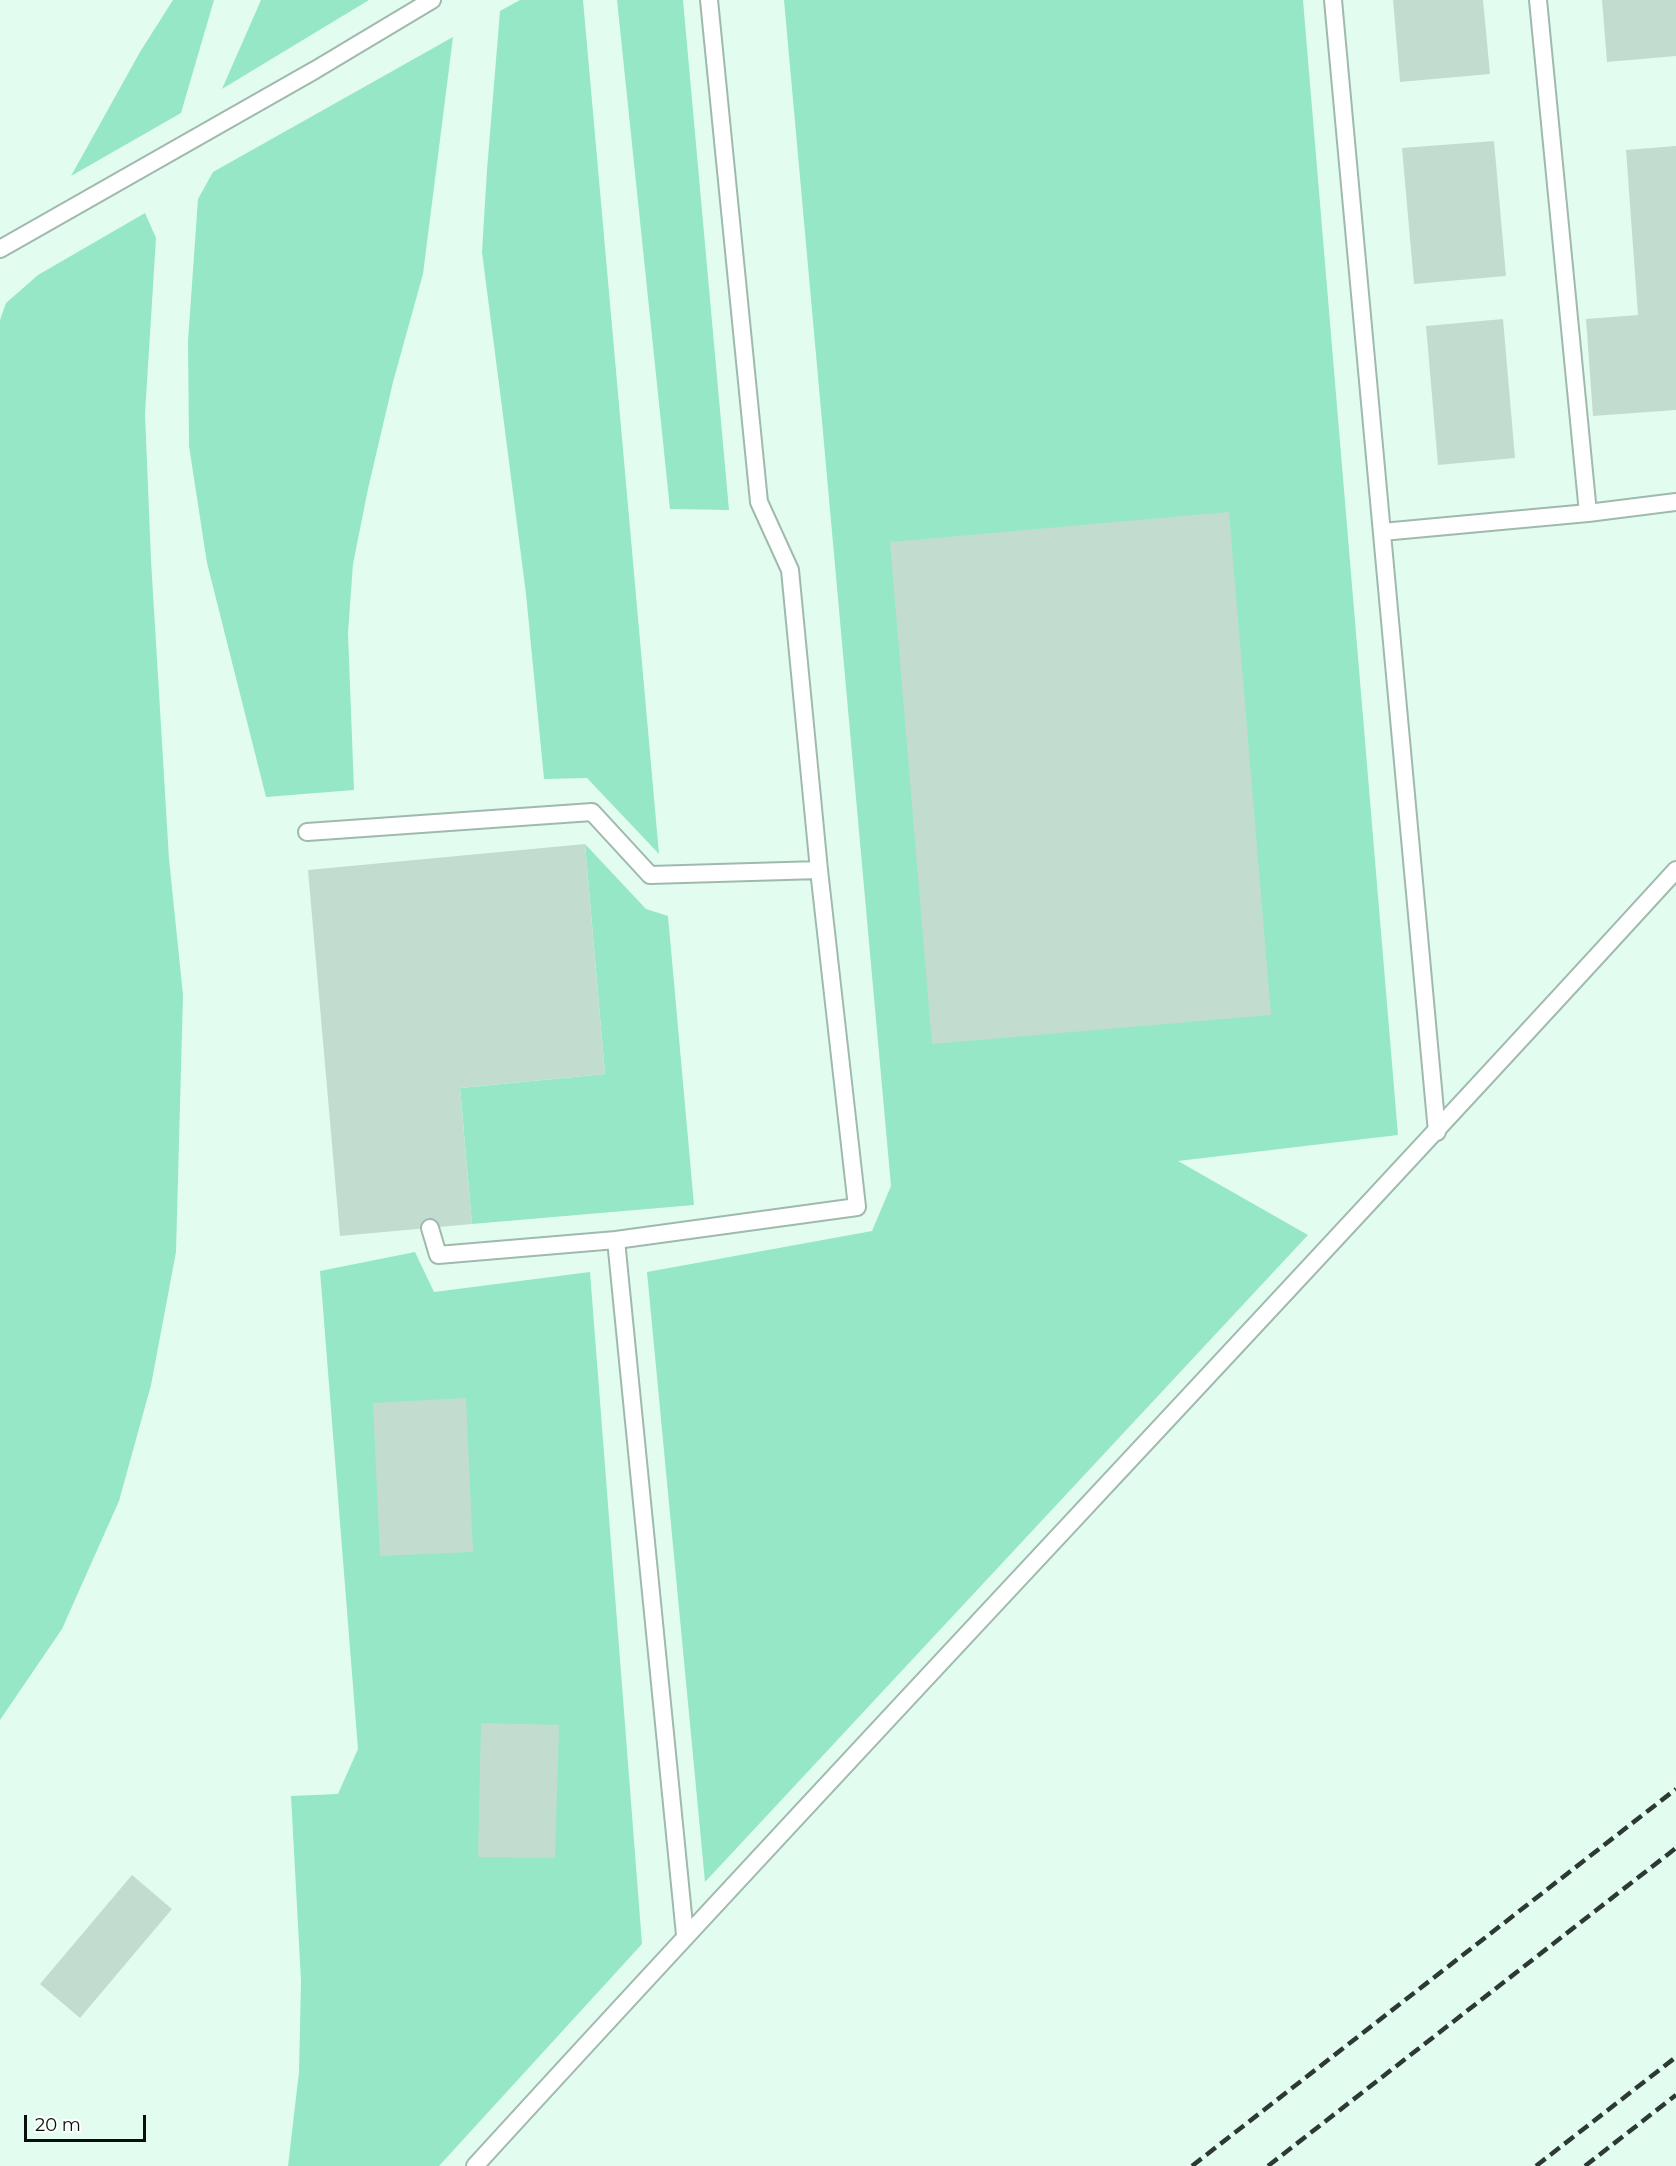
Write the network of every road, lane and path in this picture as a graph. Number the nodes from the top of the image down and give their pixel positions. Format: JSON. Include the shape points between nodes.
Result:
{"nodes":[{"id":1,"x":432,"y":0,"type":"edge"},
{"id":2,"x":709,"y":0,"type":"edge"},
{"id":3,"x":1333,"y":0,"type":"edge"},
{"id":4,"x":1538,"y":0,"type":"edge"},
{"id":5,"x":0,"y":249,"type":"edge"},
{"id":6,"x":1676,"y":502,"type":"edge"},
{"id":7,"x":1588,"y":513,"type":"junction"},
{"id":8,"x":1382,"y":532,"type":"junction"},
{"id":9,"x":307,"y":832,"type":"dead end"},
{"id":10,"x":819,"y":870,"type":"junction"},
{"id":11,"x":1676,"y":870,"type":"edge"},
{"id":12,"x":1437,"y":1132,"type":"junction"},
{"id":13,"x":430,"y":1228,"type":"dead end"},
{"id":14,"x":616,"y":1240,"type":"junction"},
{"id":15,"x":685,"y":1935,"type":"junction"},
{"id":16,"x":475,"y":2166,"type":"edge"}],
"edges":[{"from":1,"to":5,"type":"lane"},
{"from":2,"to":10,"type":"lane","via":[[759,502],[790,570]]},
{"from":3,"to":8,"type":"lane"},
{"from":4,"to":7,"type":"lane"},
{"from":6,"to":7,"type":"lane"},
{"from":7,"to":8,"type":"lane"},
{"from":8,"to":12,"type":"lane"},
{"from":9,"to":10,"type":"lane","via":[[592,812],[650,875]]},
{"from":10,"to":14,"type":"lane","via":[[857,1207]]},
{"from":11,"to":12,"type":"lane"},
{"from":12,"to":15,"type":"lane"},
{"from":13,"to":14,"type":"lane","via":[[438,1255]]},
{"from":14,"to":15,"type":"lane"},
{"from":15,"to":16,"type":"lane"}]}
